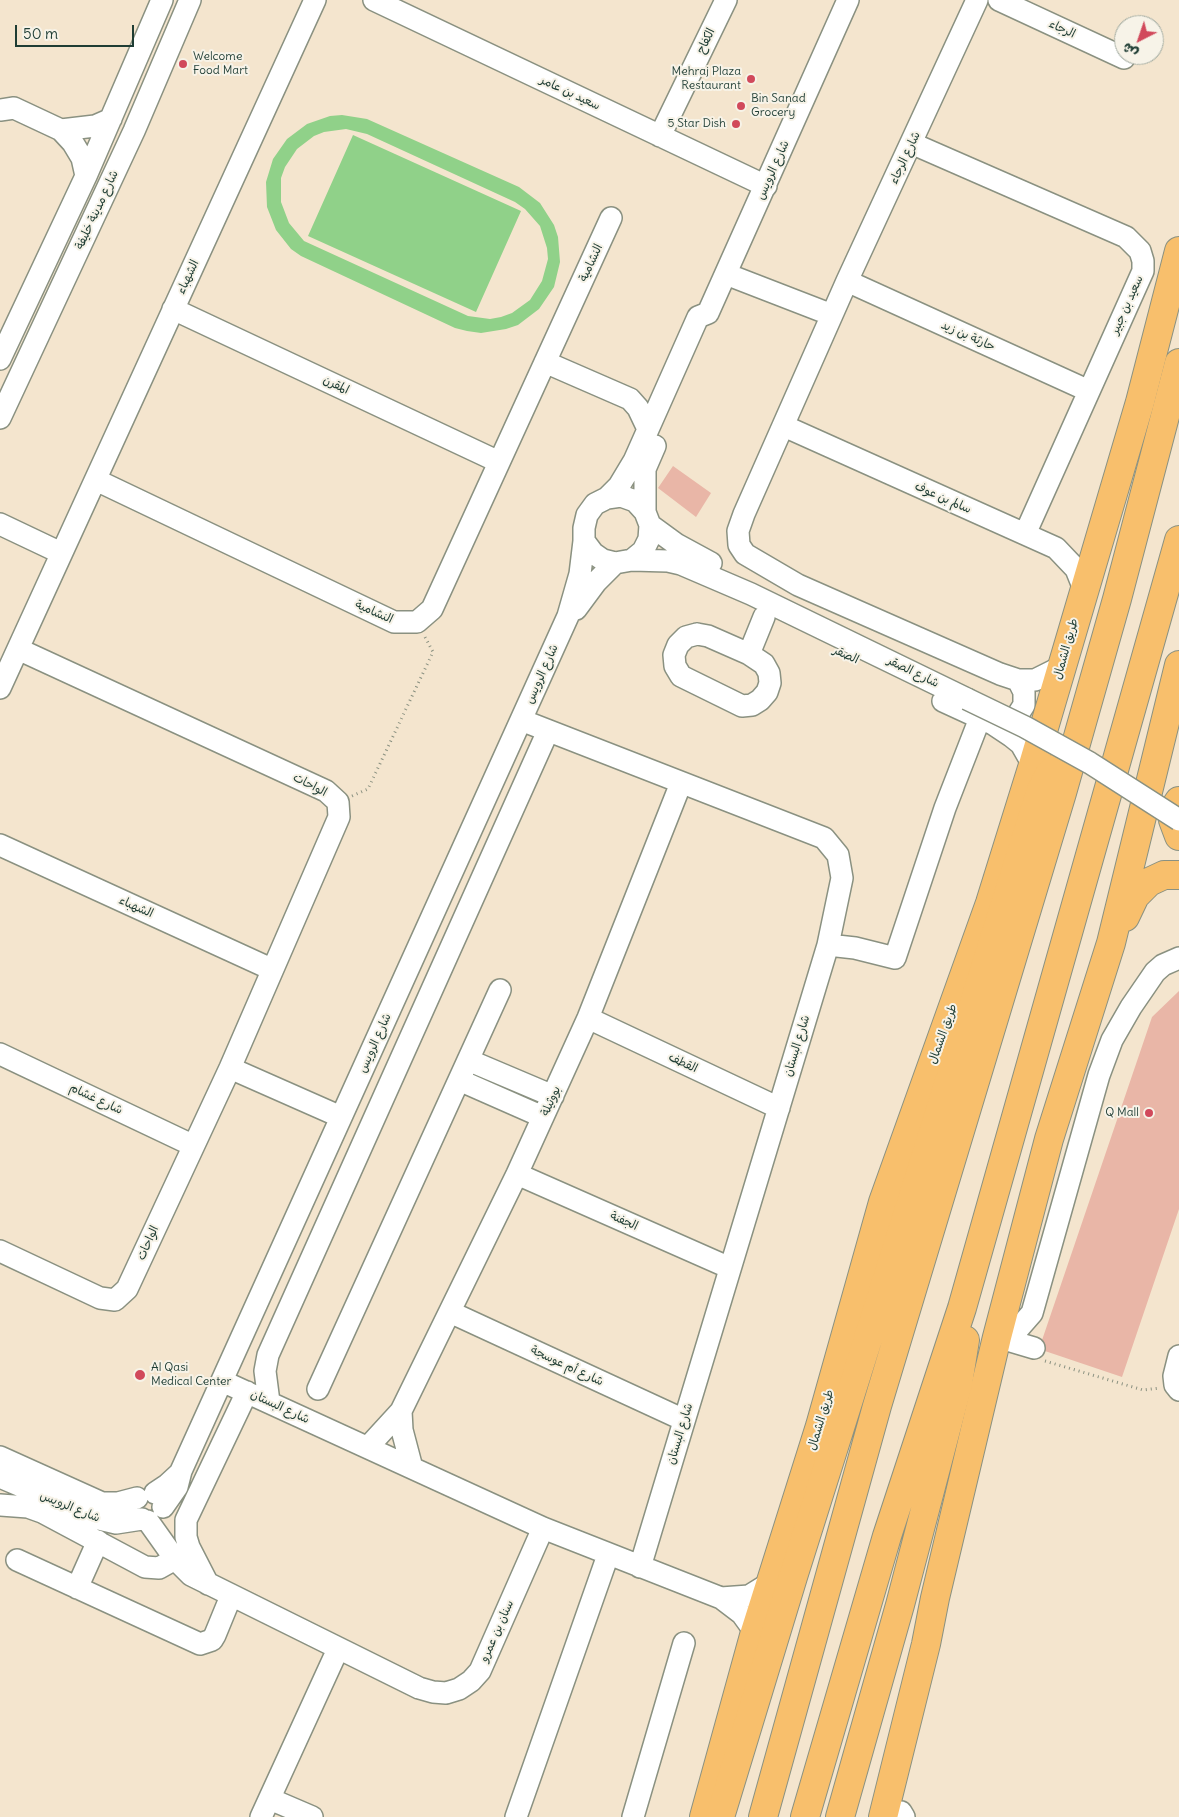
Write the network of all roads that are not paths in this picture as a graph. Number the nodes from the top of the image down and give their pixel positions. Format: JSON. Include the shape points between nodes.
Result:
{"nodes":[{"id":1,"x":162,"y":0,"type":"edge"},
{"id":2,"x":190,"y":0,"type":"edge"},
{"id":3,"x":315,"y":0,"type":"edge"},
{"id":4,"x":374,"y":0,"type":"edge"},
{"id":5,"x":726,"y":0,"type":"edge"},
{"id":6,"x":848,"y":0,"type":"edge"},
{"id":7,"x":977,"y":0,"type":"edge"},
{"id":8,"x":1000,"y":0,"type":"edge"},
{"id":9,"x":1114,"y":53,"type":"edge"},
{"id":10,"x":0,"y":110,"type":"edge"},
{"id":11,"x":112,"y":119,"type":"junction"},
{"id":12,"x":60,"y":130,"type":"junction"},
{"id":13,"x":660,"y":136,"type":"junction"},
{"id":14,"x":912,"y":144,"type":"junction"},
{"id":15,"x":86,"y":176,"type":"junction"},
{"id":16,"x":766,"y":186,"type":"junction"},
{"id":17,"x":611,"y":218,"type":"dead end"},
{"id":18,"x":1179,"y":251,"type":"edge"},
{"id":19,"x":726,"y":274,"type":"junction"},
{"id":20,"x":847,"y":281,"type":"junction"},
{"id":21,"x":174,"y":309,"type":"junction"},
{"id":22,"x":708,"y":313,"type":"junction"},
{"id":23,"x":832,"y":315,"type":"junction"},
{"id":24,"x":0,"y":359,"type":"edge"},
{"id":25,"x":545,"y":362,"type":"junction"},
{"id":26,"x":1179,"y":362,"type":"edge"},
{"id":27,"x":666,"y":388,"type":"junction"},
{"id":28,"x":1089,"y":391,"type":"junction"},
{"id":29,"x":630,"y":399,"type":"junction"},
{"id":30,"x":0,"y":418,"type":"edge"},
{"id":31,"x":784,"y":426,"type":"junction"},
{"id":32,"x":648,"y":429,"type":"junction"},
{"id":33,"x":499,"y":462,"type":"junction"},
{"id":34,"x":96,"y":480,"type":"junction"},
{"id":35,"x":607,"y":498,"type":"junction"},
{"id":36,"x":648,"y":518,"type":"junction"},
{"id":37,"x":1,"y":522,"type":"edge"},
{"id":38,"x":1031,"y":537,"type":"junction"},
{"id":39,"x":1179,"y":540,"type":"edge"},
{"id":40,"x":584,"y":541,"type":"junction"},
{"id":41,"x":61,"y":554,"type":"junction"},
{"id":42,"x":624,"y":562,"type":"junction"},
{"id":43,"x":681,"y":564,"type":"junction"},
{"id":44,"x":1084,"y":589,"type":"junction"},
{"id":45,"x":568,"y":616,"type":"junction"},
{"id":46,"x":764,"y":617,"type":"junction"},
{"id":47,"x":18,"y":649,"type":"junction"},
{"id":48,"x":749,"y":654,"type":"dead end"},
{"id":49,"x":1061,"y":667,"type":"junction"},
{"id":50,"x":1179,"y":668,"type":"edge"},
{"id":51,"x":1018,"y":680,"type":"junction"},
{"id":52,"x":0,"y":688,"type":"edge"},
{"id":53,"x":969,"y":692,"type":"junction"},
{"id":54,"x":521,"y":720,"type":"junction"},
{"id":55,"x":986,"y":721,"type":"junction"},
{"id":56,"x":1173,"y":722,"type":"edge"},
{"id":57,"x":548,"y":731,"type":"junction"},
{"id":58,"x":1071,"y":758,"type":"junction"},
{"id":59,"x":1033,"y":765,"type":"junction"},
{"id":60,"x":681,"y":783,"type":"junction"},
{"id":61,"x":1179,"y":801,"type":"edge"},
{"id":62,"x":1179,"y":807,"type":"edge"},
{"id":63,"x":1179,"y":820,"type":"edge"},
{"id":64,"x":1179,"y":836,"type":"edge"},
{"id":65,"x":0,"y":846,"type":"edge"},
{"id":66,"x":1179,"y":875,"type":"edge"},
{"id":67,"x":1111,"y":943,"type":"junction"},
{"id":68,"x":828,"y":945,"type":"junction"},
{"id":69,"x":1179,"y":958,"type":"edge"},
{"id":70,"x":271,"y":968,"type":"junction"},
{"id":71,"x":500,"y":990,"type":"dead end"},
{"id":72,"x":588,"y":1018,"type":"junction"},
{"id":73,"x":0,"y":1054,"type":"edge"},
{"id":74,"x":468,"y":1060,"type":"junction"},
{"id":75,"x":230,"y":1068,"type":"junction"},
{"id":76,"x":459,"y":1080,"type":"junction"},
{"id":77,"x":553,"y":1096,"type":"junction"},
{"id":78,"x":778,"y":1108,"type":"junction"},
{"id":79,"x":342,"y":1117,"type":"junction"},
{"id":80,"x":544,"y":1117,"type":"junction"},
{"id":81,"x":192,"y":1145,"type":"junction"},
{"id":82,"x":924,"y":1165,"type":"junction"},
{"id":83,"x":517,"y":1174,"type":"junction"},
{"id":84,"x":0,"y":1251,"type":"edge"},
{"id":85,"x":730,"y":1268,"type":"junction"},
{"id":86,"x":855,"y":1306,"type":"junction"},
{"id":87,"x":962,"y":1308,"type":"junction"},
{"id":88,"x":450,"y":1312,"type":"junction"},
{"id":89,"x":998,"y":1335,"type":"junction"},
{"id":90,"x":1038,"y":1354,"type":"road end"},
{"id":91,"x":1179,"y":1356,"type":"edge"},
{"id":92,"x":222,"y":1381,"type":"junction"},
{"id":93,"x":1177,"y":1388,"type":"edge"},
{"id":94,"x":318,"y":1389,"type":"dead end"},
{"id":95,"x":247,"y":1392,"type":"junction"},
{"id":96,"x":269,"y":1402,"type":"junction"},
{"id":97,"x":401,"y":1411,"type":"junction"},
{"id":98,"x":684,"y":1420,"type":"junction"},
{"id":99,"x":368,"y":1447,"type":"junction"},
{"id":100,"x":0,"y":1457,"type":"edge"},
{"id":101,"x":412,"y":1468,"type":"junction"},
{"id":102,"x":0,"y":1477,"type":"edge"},
{"id":103,"x":27,"y":1490,"type":"junction"},
{"id":104,"x":1,"y":1506,"type":"edge"},
{"id":105,"x":151,"y":1508,"type":"junction"},
{"id":106,"x":543,"y":1528,"type":"junction"},
{"id":107,"x":98,"y":1541,"type":"junction"},
{"id":108,"x":172,"y":1554,"type":"junction"},
{"id":109,"x":608,"y":1555,"type":"junction"},
{"id":110,"x":17,"y":1560,"type":"dead end"},
{"id":111,"x":640,"y":1567,"type":"junction"},
{"id":112,"x":770,"y":1583,"type":"junction"},
{"id":113,"x":208,"y":1584,"type":"junction"},
{"id":114,"x":77,"y":1588,"type":"junction"},
{"id":115,"x":232,"y":1596,"type":"junction"},
{"id":116,"x":720,"y":1598,"type":"junction"},
{"id":117,"x":755,"y":1632,"type":"junction"},
{"id":118,"x":684,"y":1643,"type":"dead end"},
{"id":119,"x":338,"y":1649,"type":"junction"},
{"id":120,"x":265,"y":1808,"type":"edge"},
{"id":121,"x":897,"y":1816,"type":"edge"},
{"id":122,"x":289,"y":1817,"type":"edge"},
{"id":123,"x":312,"y":1817,"type":"edge"},
{"id":124,"x":516,"y":1817,"type":"edge"},
{"id":125,"x":632,"y":1817,"type":"edge"},
{"id":126,"x":704,"y":1817,"type":"edge"},
{"id":127,"x":720,"y":1817,"type":"edge"},
{"id":128,"x":763,"y":1817,"type":"edge"},
{"id":129,"x":805,"y":1817,"type":"edge"},
{"id":130,"x":840,"y":1817,"type":"edge"}],
"edges":[{"from":1,"to":11,"type":"street","name":"شارع مدينة خليفة"},
{"from":2,"to":30,"type":"street","name":"شارع مدينة خليفة","via":[[134,131]]},
{"from":3,"to":21,"type":"street","name":"الشهباء"},
{"from":4,"to":13,"type":"street","name":"سعيد بن عامر"},
{"from":5,"to":13,"type":"street","name":"الكفاح"},
{"from":6,"to":16,"type":"street","name":"شارع الرويس"},
{"from":7,"to":14,"type":"street","name":"شارع الرجاء"},
{"from":8,"to":9,"type":"street","name":"الرجاء"},
{"from":10,"to":12,"type":"street","via":[[14,108]]},
{"from":11,"to":12,"type":"street","via":[[78,129]]},
{"from":11,"to":15,"type":"street","name":"شارع مدينة خليفة"},
{"from":12,"to":15,"type":"street","via":[[77,150]]},
{"from":13,"to":16,"type":"street","name":"سعيد بن عامر"},
{"from":14,"to":20,"type":"street","name":"شارع الرجاء"},
{"from":14,"to":28,"type":"street","name":"سعيد بن جبير","via":[[1126,236],[1140,251],[1143,271]]},
{"from":15,"to":24,"type":"street","name":"شارع مدينة خليفة"},
{"from":16,"to":19,"type":"street","name":"شارع الرويس"},
{"from":17,"to":25,"type":"street","name":"النشامية"},
{"from":18,"to":44,"type":"main road","name":"طريق الشمال","via":[[1140,402]]},
{"from":19,"to":22,"type":"street","name":"شارع الرويس"},
{"from":19,"to":23,"type":"street"},
{"from":20,"to":23,"type":"street","name":"شارع الرجاء"},
{"from":20,"to":28,"type":"street","name":"حارثة بن زيد"},
{"from":21,"to":33,"type":"street","name":"المقرن"},
{"from":21,"to":34,"type":"street","name":"الشهباء"},
{"from":22,"to":27,"type":"street","via":[[698,317]]},
{"from":22,"to":36,"type":"street","via":[[709,323],[645,469]]},
{"from":23,"to":31,"type":"street","name":"شارع الرجاء"},
{"from":25,"to":29,"type":"street"},
{"from":25,"to":33,"type":"street","name":"النشامية"},
{"from":26,"to":58,"type":"main road","via":[[1117,599]]},
{"from":27,"to":29,"type":"street"},
{"from":27,"to":32,"type":"street"},
{"from":28,"to":38,"type":"street","name":"سعيد بن جبير"},
{"from":29,"to":32,"type":"street"},
{"from":31,"to":38,"type":"street","name":"سالم بن عوف"},
{"from":31,"to":51,"type":"street","name":"شارع الرجاء","via":[[738,531],[739,545],[744,554],[798,584]]},
{"from":32,"to":35,"type":"street","via":[[625,476]]},
{"from":33,"to":34,"type":"street","name":"النشامية","via":[[432,609],[417,622],[394,622]]},
{"from":34,"to":41,"type":"street","name":"الشهباء"},
{"from":35,"to":36,"type":"street","via":[[621,496],[635,501]]},
{"from":35,"to":40,"type":"street","via":[[595,504],[587,515]]},
{"from":36,"to":42,"type":"street","via":[[649,539],[643,551]]},
{"from":36,"to":53,"type":"street","name":"شارع الصقر","via":[[663,536],[688,552],[810,607]]},
{"from":37,"to":41,"type":"street"},
{"from":38,"to":44,"type":"street","name":"سالم بن عوف","via":[[1056,548],[1076,569]]},
{"from":39,"to":87,"type":"main road"},
{"from":40,"to":42,"type":"street","via":[[603,560]]},
{"from":40,"to":45,"type":"street","name":"شارع الرويس","via":[[580,574]]},
{"from":41,"to":47,"type":"street","name":"الشهباء"},
{"from":42,"to":43,"type":"street","name":"شارع الصقر","via":[[668,561]]},
{"from":42,"to":45,"type":"street","name":"شارع الرويس","via":[[596,582]]},
{"from":43,"to":46,"type":"street","name":"الصقر","via":[[705,589]]},
{"from":43,"to":53,"type":"street","name":"شارع الصقر"},
{"from":44,"to":49,"type":"main road","name":"طريق الشمال"},
{"from":45,"to":54,"type":"street","name":"شارع الرويس"},
{"from":46,"to":48,"type":"street"},
{"from":46,"to":55,"type":"street","name":"الصقر"},
{"from":47,"to":52,"type":"street","name":"الشهباء"},
{"from":47,"to":70,"type":"street","name":"الواحات","via":[[326,791],[338,802],[339,817]]},
{"from":49,"to":51,"type":"street","via":[[1035,680]]},
{"from":49,"to":59,"type":"main road","name":"طريق الشمال"},
{"from":50,"to":56,"type":"main road"},
{"from":51,"to":55,"type":"street","via":[[1024,692],[1024,705],[1017,716],[1006,723]]},
{"from":53,"to":62,"type":"street","name":"شارع الصقر","via":[[1094,752]]},
{"from":53,"to":63,"type":"street","name":"شارع الصقر","bridge":true},
{"from":54,"to":57,"type":"street","name":"شارع البستان"},
{"from":54,"to":79,"type":"street","name":"شارع الرويس"},
{"from":55,"to":59,"type":"street","name":"الصقر","via":[[1021,744]]},
{"from":55,"to":68,"type":"street","via":[[945,808],[895,958]]},
{"from":56,"to":67,"type":"main road"},
{"from":57,"to":60,"type":"street","name":"شارع البستان"},
{"from":57,"to":96,"type":"street","via":[[268,1355],[265,1371]]},
{"from":58,"to":82,"type":"main road","via":[[1044,781]]},
{"from":58,"to":128,"type":"main road","via":[[877,1406]]},
{"from":59,"to":86,"type":"main road","name":"طريق الشمال","via":[[990,903],[883,1202]]},
{"from":60,"to":68,"type":"street","name":"شارع البستان","via":[[824,838],[838,855],[842,878]]},
{"from":60,"to":72,"type":"street","name":"بووثيلة"},
{"from":61,"to":64,"type":"main road","via":[[1173,820]]},
{"from":65,"to":70,"type":"street","name":"الشهباء"},
{"from":66,"to":67,"type":"main road","via":[[1164,875],[1149,882],[1135,896]]},
{"from":67,"to":89,"type":"main road","via":[[1049,1139]]},
{"from":68,"to":78,"type":"street","name":"شارع البستان"},
{"from":69,"to":89,"type":"street","via":[[1156,972],[1112,1040],[1099,1075],[1032,1313],[1018,1329]]},
{"from":70,"to":75,"type":"street","name":"الواحات"},
{"from":71,"to":74,"type":"street"},
{"from":72,"to":77,"type":"street","name":"بووثيلة"},
{"from":72,"to":78,"type":"street","name":"القطف"},
{"from":73,"to":81,"type":"street","name":"شارع غشام"},
{"from":74,"to":76,"type":"street"},
{"from":74,"to":77,"type":"street"},
{"from":75,"to":79,"type":"street"},
{"from":75,"to":81,"type":"street","name":"الواحات"},
{"from":76,"to":80,"type":"street"},
{"from":76,"to":94,"type":"street"},
{"from":77,"to":80,"type":"street","name":"بووثيلة"},
{"from":78,"to":85,"type":"street","name":"شارع البستان"},
{"from":79,"to":92,"type":"street","name":"شارع الرويس"},
{"from":80,"to":83,"type":"street","name":"بووثيلة"},
{"from":81,"to":84,"type":"street","name":"الواحات","via":[[127,1289],[114,1300],[100,1298]]},
{"from":82,"to":86,"type":"main road","via":[[903,1188]]},
{"from":82,"to":127,"type":"main road"},
{"from":83,"to":85,"type":"street","name":"الجفنة"},
{"from":83,"to":88,"type":"street","name":"بووثيلة"},
{"from":85,"to":98,"type":"street","name":"شارع البستان"},
{"from":86,"to":112,"type":"main road","name":"طريق الشمال"},
{"from":87,"to":129,"type":"main road","via":[[887,1536]]},
{"from":87,"to":130,"type":"main road","via":[[965,1343],[958,1384]]},
{"from":88,"to":97,"type":"street","name":"بووثيلة"},
{"from":88,"to":98,"type":"street","name":"شارع أم عوسجة"},
{"from":89,"to":90,"type":"street"},
{"from":89,"to":121,"type":"main road","via":[[937,1589]]},
{"from":91,"to":93,"type":"street","via":[[1174,1376]]},
{"from":92,"to":95,"type":"street","name":"شارع البستان"},
{"from":92,"to":105,"type":"street","name":"شارع الرويس","via":[[177,1486]]},
{"from":95,"to":96,"type":"street","name":"شارع البستان"},
{"from":95,"to":113,"type":"street","via":[[186,1520],[189,1547]]},
{"from":96,"to":99,"type":"street","name":"شارع البستان"},
{"from":97,"to":99,"type":"street","name":"بووثيلة"},
{"from":97,"to":101,"type":"street","via":[[402,1430]]},
{"from":98,"to":111,"type":"street","name":"شارع البستان"},
{"from":99,"to":101,"type":"street","name":"شارع البستان"},
{"from":100,"to":105,"type":"street","name":"شارع الرويس","via":[[94,1500]]},
{"from":101,"to":106,"type":"street","name":"شارع البستان"},
{"from":102,"to":103,"type":"street","name":"شارع الرويس"},
{"from":103,"to":104,"type":"street"},
{"from":103,"to":105,"type":"street","name":"شارع الرويس","via":[[99,1520],[116,1523]]},
{"from":104,"to":107,"type":"street","via":[[28,1507]]},
{"from":105,"to":108,"type":"street"},
{"from":106,"to":109,"type":"street","name":"شارع البستان"},
{"from":106,"to":119,"type":"street","name":"سنان بن عمرو","via":[[480,1671],[459,1689],[446,1693],[419,1688]]},
{"from":107,"to":108,"type":"street","via":[[145,1568],[159,1568]]},
{"from":107,"to":114,"type":"street"},
{"from":108,"to":113,"type":"street","name":"سنان بن عمرو","via":[[191,1575]]},
{"from":109,"to":111,"type":"street","name":"شارع البستان"},
{"from":109,"to":124,"type":"street"},
{"from":110,"to":114,"type":"street"},
{"from":111,"to":116,"type":"street","name":"شارع البستان"},
{"from":112,"to":116,"type":"street","name":"شارع البستان","via":[[749,1596]]},
{"from":112,"to":117,"type":"main road","name":"طريق الشمال"},
{"from":113,"to":115,"type":"street","name":"سنان بن عمرو"},
{"from":114,"to":115,"type":"street","via":[[200,1644],[212,1640]]},
{"from":115,"to":119,"type":"street","name":"سنان بن عمرو"},
{"from":116,"to":117,"type":"street","name":"شارع البستان","via":[[742,1614]]},
{"from":117,"to":126,"type":"main road","name":"طريق الشمال"},
{"from":118,"to":125,"type":"street"},
{"from":119,"to":120,"type":"street"},
{"from":120,"to":122,"type":"street"},
{"from":120,"to":123,"type":"street"}]}
